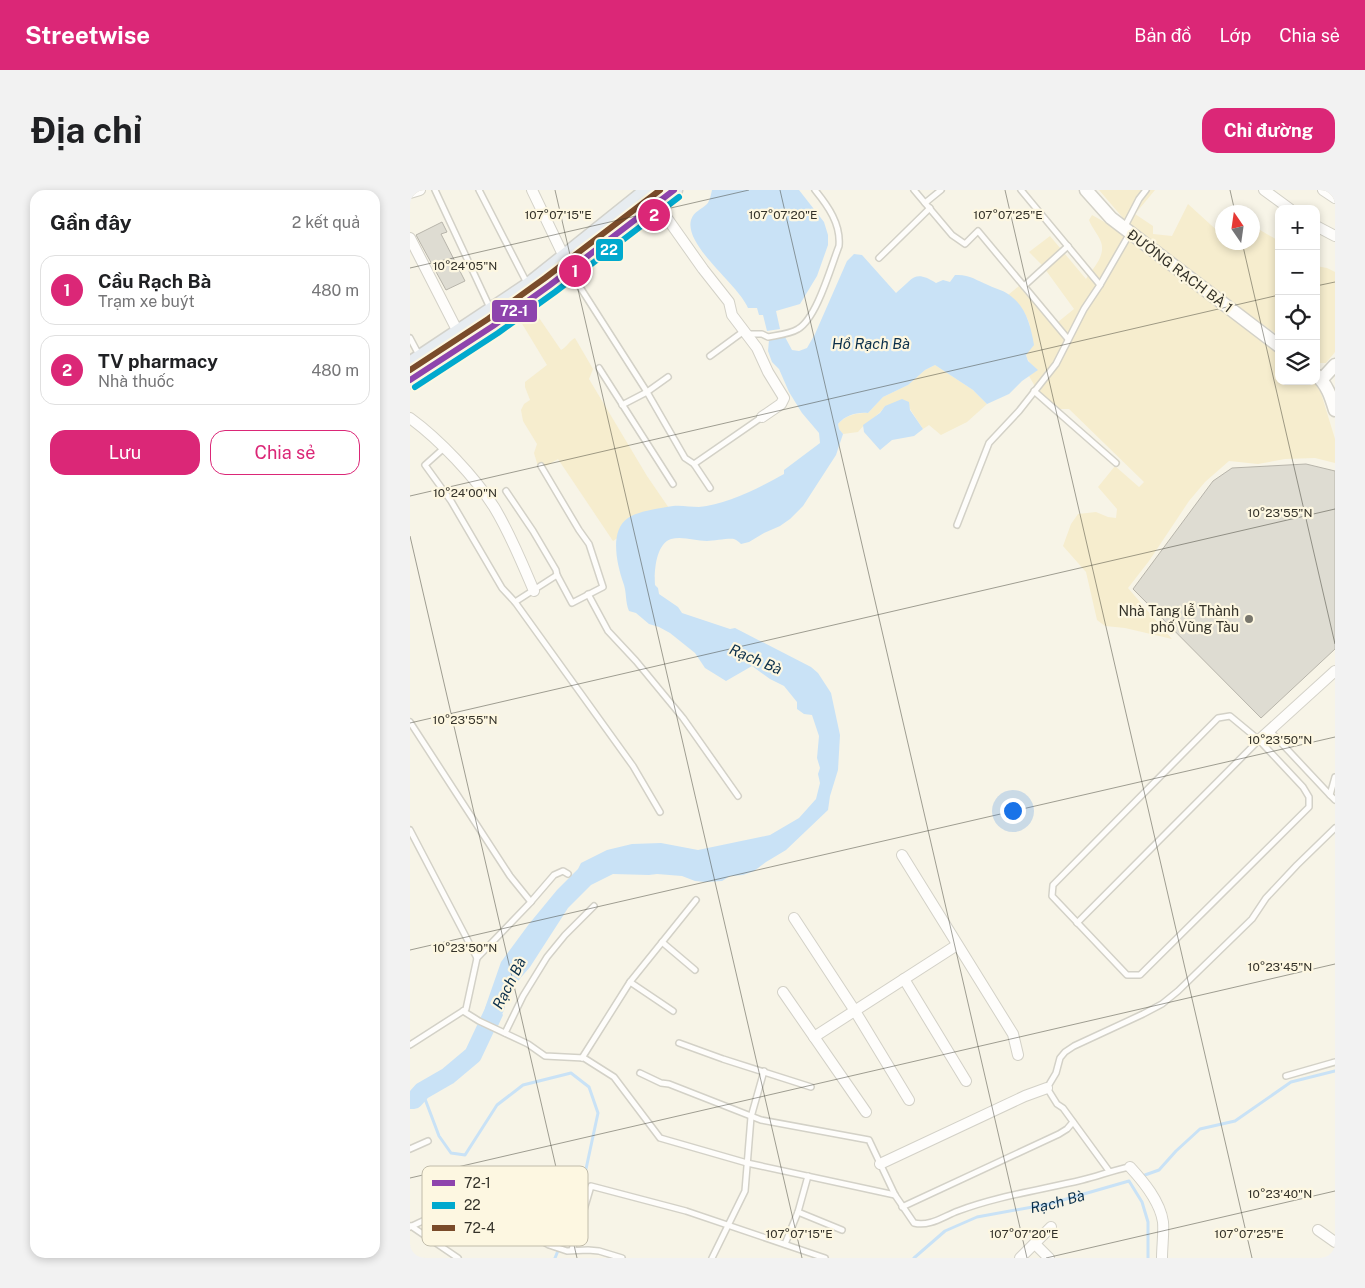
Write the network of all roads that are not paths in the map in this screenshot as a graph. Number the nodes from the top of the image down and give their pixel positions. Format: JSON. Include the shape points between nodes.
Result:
{"nodes":[{"id":1,"x":420,"y":190,"type":"edge"},
{"id":2,"x":435,"y":190,"type":"edge"},
{"id":3,"x":479,"y":190,"type":"edge"},
{"id":4,"x":532,"y":190,"type":"edge"},
{"id":5,"x":674,"y":190,"type":"edge"},
{"id":6,"x":815,"y":190,"type":"edge"},
{"id":7,"x":914,"y":190,"type":"edge"},
{"id":8,"x":941,"y":190,"type":"edge"},
{"id":9,"x":1021,"y":190,"type":"edge"},
{"id":10,"x":1086,"y":190,"type":"edge"},
{"id":11,"x":1146,"y":190,"type":"edge"},
{"id":12,"x":1264,"y":190,"type":"edge"},
{"id":13,"x":1323,"y":190,"type":"edge"},
{"id":14,"x":410,"y":193,"type":"edge"},
{"id":15,"x":653,"y":197,"type":"edge"},
{"id":16,"x":1335,"y":198,"type":"edge"},
{"id":17,"x":1285,"y":205,"type":"edge"},
{"id":18,"x":927,"y":206,"type":"junction"},
{"id":19,"x":1320,"y":228,"type":"edge"},
{"id":20,"x":1127,"y":230,"type":"junction"},
{"id":21,"x":1335,"y":236,"type":"edge"},
{"id":22,"x":410,"y":238,"type":"edge"},
{"id":23,"x":1068,"y":246,"type":"junction"},
{"id":24,"x":879,"y":258,"type":"dead end"},
{"id":25,"x":567,"y":264,"type":"junction"},
{"id":26,"x":1100,"y":285,"type":"junction"},
{"id":27,"x":529,"y":286,"type":"junction"},
{"id":28,"x":1024,"y":286,"type":"junction"},
{"id":29,"x":492,"y":312,"type":"junction"},
{"id":30,"x":480,"y":326,"type":"junction"},
{"id":31,"x":458,"y":332,"type":"junction"},
{"id":32,"x":745,"y":333,"type":"junction"},
{"id":33,"x":410,"y":338,"type":"edge"},
{"id":34,"x":1068,"y":339,"type":"junction"},
{"id":35,"x":1275,"y":343,"type":"edge"},
{"id":36,"x":710,"y":356,"type":"dead end"},
{"id":37,"x":415,"y":362,"type":"edge"},
{"id":38,"x":1335,"y":365,"type":"edge"},
{"id":39,"x":599,"y":368,"type":"dead end"},
{"id":40,"x":1320,"y":376,"type":"edge"},
{"id":41,"x":668,"y":377,"type":"dead end"},
{"id":42,"x":1320,"y":378,"type":"edge"},
{"id":43,"x":410,"y":380,"type":"edge"},
{"id":44,"x":1034,"y":391,"type":"junction"},
{"id":45,"x":647,"y":392,"type":"junction"},
{"id":46,"x":622,"y":405,"type":"junction"},
{"id":47,"x":1335,"y":410,"type":"edge"},
{"id":48,"x":762,"y":417,"type":"joint"},
{"id":49,"x":410,"y":418,"type":"edge"},
{"id":50,"x":444,"y":448,"type":"junction"},
{"id":51,"x":1116,"y":463,"type":"dead end"},
{"id":52,"x":694,"y":464,"type":"junction"},
{"id":53,"x":541,"y":466,"type":"dead end"},
{"id":54,"x":674,"y":484,"type":"dead end"},
{"id":55,"x":710,"y":488,"type":"dead end"},
{"id":56,"x":506,"y":491,"type":"dead end"},
{"id":57,"x":957,"y":525,"type":"dead end"},
{"id":58,"x":557,"y":575,"type":"junction"},
{"id":59,"x":534,"y":590,"type":"junction"},
{"id":60,"x":588,"y":594,"type":"junction"},
{"id":61,"x":515,"y":602,"type":"junction"},
{"id":62,"x":1335,"y":671,"type":"edge"},
{"id":63,"x":410,"y":722,"type":"edge"},
{"id":64,"x":1270,"y":730,"type":"junction"},
{"id":65,"x":1259,"y":740,"type":"junction"},
{"id":66,"x":1335,"y":778,"type":"edge"},
{"id":67,"x":738,"y":796,"type":"dead end"},
{"id":68,"x":1333,"y":798,"type":"edge"},
{"id":69,"x":660,"y":812,"type":"dead end"},
{"id":70,"x":1335,"y":828,"type":"edge"},
{"id":71,"x":410,"y":830,"type":"edge"},
{"id":72,"x":902,"y":855,"type":"dead end"},
{"id":73,"x":568,"y":874,"type":"dead end"},
{"id":74,"x":696,"y":900,"type":"dead end"},
{"id":75,"x":531,"y":902,"type":"junction"},
{"id":76,"x":594,"y":906,"type":"dead end"},
{"id":77,"x":794,"y":918,"type":"dead end"},
{"id":78,"x":1077,"y":922,"type":"junction"},
{"id":79,"x":662,"y":942,"type":"junction"},
{"id":80,"x":958,"y":945,"type":"junction"},
{"id":81,"x":477,"y":958,"type":"junction"},
{"id":82,"x":695,"y":970,"type":"dead end"},
{"id":83,"x":904,"y":979,"type":"junction"},
{"id":84,"x":630,"y":982,"type":"junction"},
{"id":85,"x":782,"y":992,"type":"dead end"},
{"id":86,"x":462,"y":1011,"type":"junction"},
{"id":87,"x":672,"y":1011,"type":"dead end"},
{"id":88,"x":855,"y":1011,"type":"junction"},
{"id":89,"x":505,"y":1034,"type":"junction"},
{"id":90,"x":814,"y":1037,"type":"junction"},
{"id":91,"x":679,"y":1043,"type":"dead end"},
{"id":92,"x":410,"y":1045,"type":"edge"},
{"id":93,"x":1018,"y":1055,"type":"dead end"},
{"id":94,"x":582,"y":1058,"type":"junction"},
{"id":95,"x":1335,"y":1062,"type":"edge"},
{"id":96,"x":764,"y":1071,"type":"junction"},
{"id":97,"x":640,"y":1073,"type":"dead end"},
{"id":98,"x":1286,"y":1076,"type":"dead end"},
{"id":99,"x":966,"y":1081,"type":"dead end"},
{"id":100,"x":811,"y":1087,"type":"dead end"},
{"id":101,"x":1047,"y":1088,"type":"junction"},
{"id":102,"x":909,"y":1100,"type":"dead end"},
{"id":103,"x":866,"y":1112,"type":"dead end"},
{"id":104,"x":751,"y":1117,"type":"junction"},
{"id":105,"x":1073,"y":1122,"type":"junction"},
{"id":106,"x":428,"y":1141,"type":"dead end"},
{"id":107,"x":410,"y":1149,"type":"edge"},
{"id":108,"x":747,"y":1163,"type":"junction"},
{"id":109,"x":880,"y":1164,"type":"junction"},
{"id":110,"x":1130,"y":1167,"type":"joint"},
{"id":111,"x":1109,"y":1171,"type":"junction"},
{"id":112,"x":808,"y":1176,"type":"junction"},
{"id":113,"x":588,"y":1195,"type":"edge"},
{"id":114,"x":895,"y":1195,"type":"junction"},
{"id":115,"x":902,"y":1207,"type":"junction"},
{"id":116,"x":798,"y":1212,"type":"junction"},
{"id":117,"x":729,"y":1225,"type":"junction"},
{"id":118,"x":411,"y":1227,"type":"edge"},
{"id":119,"x":1052,"y":1227,"type":"dead end"},
{"id":120,"x":842,"y":1230,"type":"dead end"},
{"id":121,"x":1318,"y":1230,"type":"dead end"},
{"id":122,"x":422,"y":1234,"type":"edge"},
{"id":123,"x":1335,"y":1242,"type":"edge"},
{"id":124,"x":785,"y":1244,"type":"junction"},
{"id":125,"x":1035,"y":1244,"type":"junction"},
{"id":126,"x":440,"y":1246,"type":"edge"},
{"id":127,"x":552,"y":1246,"type":"edge"},
{"id":128,"x":571,"y":1246,"type":"edge"},
{"id":129,"x":569,"y":1251,"type":"junction"},
{"id":130,"x":458,"y":1258,"type":"edge"},
{"id":131,"x":622,"y":1258,"type":"edge"},
{"id":132,"x":712,"y":1258,"type":"edge"},
{"id":133,"x":825,"y":1258,"type":"edge"},
{"id":134,"x":1020,"y":1258,"type":"edge"},
{"id":135,"x":1049,"y":1258,"type":"edge"},
{"id":136,"x":1162,"y":1258,"type":"edge"}],
"edges":[{"from":1,"to":14,"type":"street"},
{"from":2,"to":29,"type":"lane"},
{"from":3,"to":27,"type":"lane"},
{"from":4,"to":25,"type":"street"},
{"from":5,"to":15,"type":"main road"},
{"from":6,"to":32,"type":"lane","via":[[834,217],[840,238],[821,294],[806,323],[799,329],[768,337]]},
{"from":7,"to":18,"type":"lane"},
{"from":8,"to":18,"type":"lane"},
{"from":9,"to":23,"type":"lane"},
{"from":10,"to":20,"type":"street","name":"ĐƯỜNG RẠCH BÀ 1","via":[[1111,218]]},
{"from":11,"to":20,"type":"lane","via":[[1139,198]]},
{"from":12,"to":17,"type":"street"},
{"from":13,"to":16,"type":"street"},
{"from":15,"to":25,"type":"main road"},
{"from":15,"to":32,"type":"street","via":[[729,302],[732,315]]},
{"from":18,"to":24,"type":"lane"},
{"from":18,"to":28,"type":"lane","via":[[952,235],[965,244],[978,230]]},
{"from":19,"to":21,"type":"street"},
{"from":20,"to":26,"type":"lane"},
{"from":20,"to":35,"type":"street","name":"ĐƯỜNG RẠCH BÀ 1"},
{"from":22,"to":31,"type":"street"},
{"from":23,"to":26,"type":"lane"},
{"from":23,"to":28,"type":"lane"},
{"from":25,"to":27,"type":"main road"},
{"from":25,"to":30,"type":"main road"},
{"from":25,"to":45,"type":"lane"},
{"from":26,"to":34,"type":"lane"},
{"from":27,"to":29,"type":"main road"},
{"from":28,"to":34,"type":"lane"},
{"from":29,"to":30,"type":"main road"},
{"from":30,"to":31,"type":"main road"},
{"from":30,"to":43,"type":"main road"},
{"from":31,"to":37,"type":"main road"},
{"from":32,"to":36,"type":"lane"},
{"from":32,"to":48,"type":"street","via":[[757,348],[784,398],[781,404]]},
{"from":33,"to":37,"type":"lane"},
{"from":34,"to":44,"type":"lane","via":[[1056,364]]},
{"from":38,"to":40,"type":"street"},
{"from":39,"to":46,"type":"lane"},
{"from":41,"to":45,"type":"lane"},
{"from":42,"to":47,"type":"street","via":[[1330,393]]},
{"from":44,"to":51,"type":"lane"},
{"from":44,"to":57,"type":"lane","via":[[989,443]]},
{"from":45,"to":46,"type":"lane"},
{"from":45,"to":52,"type":"lane","via":[[685,458]]},
{"from":46,"to":54,"type":"lane"},
{"from":48,"to":52,"type":"lane"},
{"from":49,"to":50,"type":"street"},
{"from":50,"to":59,"type":"street","via":[[494,507]]},
{"from":50,"to":61,"type":"lane","via":[[425,465],[456,509],[502,588]]},
{"from":52,"to":55,"type":"lane"},
{"from":53,"to":60,"type":"lane","via":[[593,553],[603,587]]},
{"from":56,"to":58,"type":"lane"},
{"from":58,"to":59,"type":"lane"},
{"from":58,"to":60,"type":"lane","via":[[572,603]]},
{"from":59,"to":61,"type":"lane"},
{"from":60,"to":67,"type":"lane","via":[[608,631],[682,718]]},
{"from":61,"to":69,"type":"lane","via":[[633,766]]},
{"from":62,"to":64,"type":"street"},
{"from":63,"to":75,"type":"lane","via":[[510,876]]},
{"from":64,"to":65,"type":"street"},
{"from":64,"to":68,"type":"lane"},
{"from":65,"to":78,"type":"lane"},
{"from":65,"to":78,"type":"lane","via":[[1230,716],[1218,718],[1053,885],[1052,896]]},
{"from":65,"to":78,"type":"lane","via":[[1303,787],[1309,797],[1309,807],[1140,975],[1127,975]]},
{"from":66,"to":68,"type":"lane"},
{"from":70,"to":101,"type":"lane","via":[[1296,865],[1252,919],[1178,991],[1162,1004],[1065,1052]]},
{"from":71,"to":81,"type":"lane"},
{"from":72,"to":80,"type":"street"},
{"from":73,"to":75,"type":"lane","via":[[563,871],[554,874]]},
{"from":74,"to":79,"type":"lane"},
{"from":75,"to":81,"type":"lane"},
{"from":76,"to":89,"type":"lane","via":[[547,957]]},
{"from":77,"to":88,"type":"street"},
{"from":79,"to":82,"type":"lane"},
{"from":79,"to":84,"type":"lane"},
{"from":80,"to":83,"type":"street"},
{"from":80,"to":93,"type":"street","via":[[1013,1034]]},
{"from":81,"to":86,"type":"lane","via":[[466,1008]]},
{"from":83,"to":88,"type":"street"},
{"from":83,"to":99,"type":"street"},
{"from":84,"to":87,"type":"lane"},
{"from":84,"to":94,"type":"lane"},
{"from":85,"to":90,"type":"street"},
{"from":86,"to":89,"type":"lane"},
{"from":86,"to":92,"type":"lane"},
{"from":88,"to":90,"type":"street"},
{"from":88,"to":102,"type":"street"},
{"from":89,"to":94,"type":"lane","via":[[546,1056]]},
{"from":90,"to":103,"type":"street"},
{"from":91,"to":96,"type":"lane"},
{"from":94,"to":108,"type":"lane","via":[[614,1077],[660,1138]]},
{"from":95,"to":98,"type":"lane"},
{"from":96,"to":100,"type":"lane"},
{"from":96,"to":104,"type":"lane"},
{"from":97,"to":104,"type":"lane"},
{"from":101,"to":105,"type":"lane"},
{"from":101,"to":109,"type":"street"},
{"from":104,"to":108,"type":"lane"},
{"from":104,"to":109,"type":"lane","via":[[869,1140]]},
{"from":105,"to":111,"type":"lane"},
{"from":105,"to":115,"type":"lane","via":[[1058,1134]]},
{"from":106,"to":107,"type":"lane"},
{"from":108,"to":112,"type":"lane"},
{"from":108,"to":117,"type":"lane","via":[[745,1191]]},
{"from":109,"to":114,"type":"lane"},
{"from":110,"to":111,"type":"lane"},
{"from":110,"to":136,"type":"street","via":[[1143,1180],[1163,1221]]},
{"from":111,"to":115,"type":"lane","via":[[1093,1178],[989,1200],[924,1225],[914,1223]]},
{"from":112,"to":114,"type":"lane"},
{"from":112,"to":116,"type":"lane"},
{"from":113,"to":117,"type":"lane","via":[[591,1186]]},
{"from":114,"to":115,"type":"lane"},
{"from":116,"to":120,"type":"lane"},
{"from":116,"to":124,"type":"lane"},
{"from":117,"to":124,"type":"lane"},
{"from":117,"to":132,"type":"lane"},
{"from":118,"to":122,"type":"lane"},
{"from":119,"to":125,"type":"street"},
{"from":121,"to":123,"type":"street"},
{"from":124,"to":133,"type":"lane"},
{"from":125,"to":134,"type":"street"},
{"from":125,"to":135,"type":"street"},
{"from":126,"to":130,"type":"lane"},
{"from":127,"to":129,"type":"lane"},
{"from":128,"to":129,"type":"lane"},
{"from":129,"to":131,"type":"lane","via":[[599,1251]]}]}
